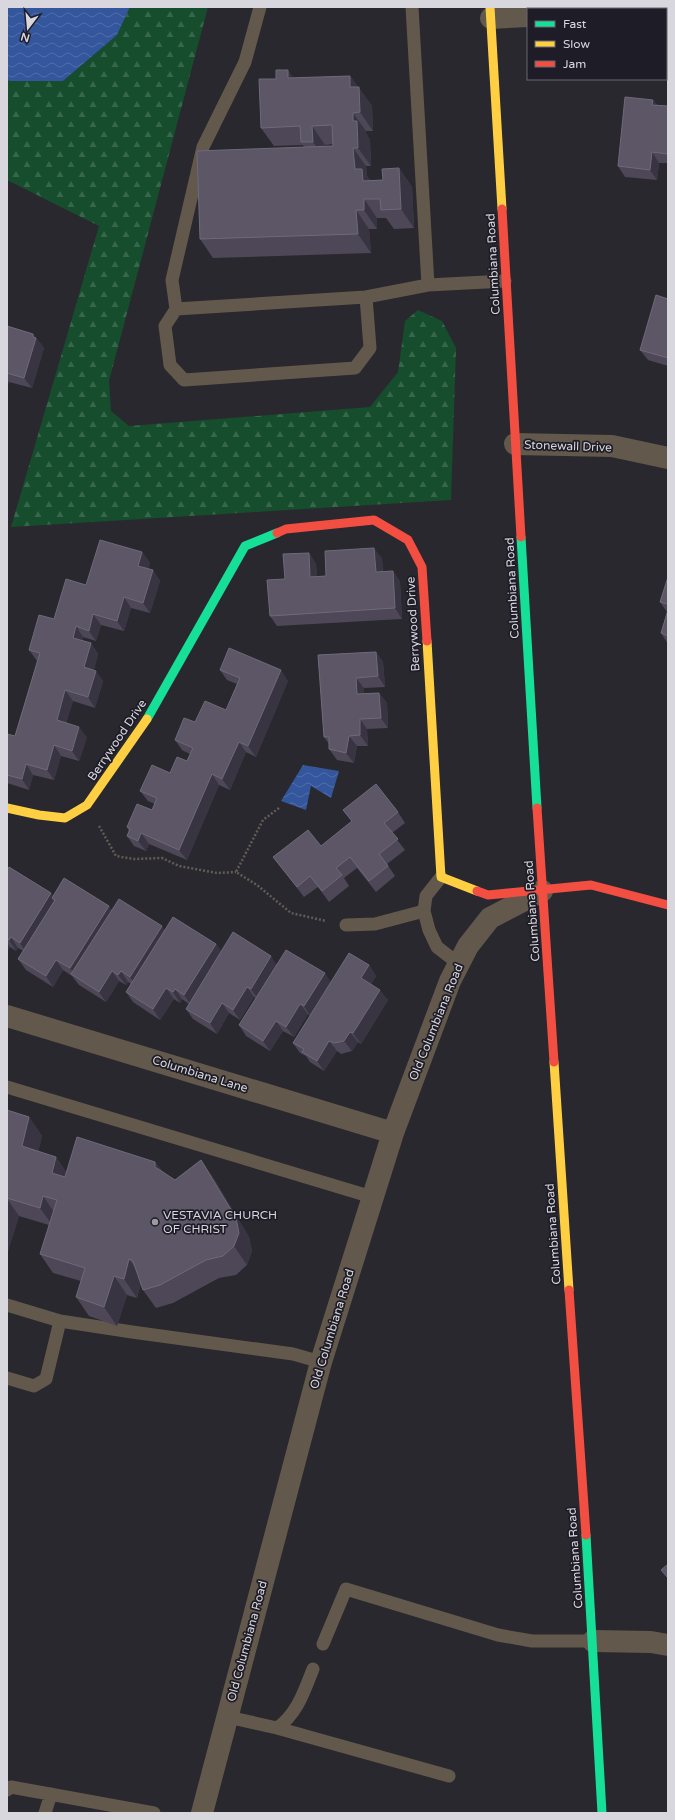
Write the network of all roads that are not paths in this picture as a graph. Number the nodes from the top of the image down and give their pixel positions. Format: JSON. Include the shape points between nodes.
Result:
{"nodes":[{"id":1,"x":260,"y":7,"type":"edge"},
{"id":2,"x":412,"y":7,"type":"edge"},
{"id":3,"x":491,"y":13,"type":"edge"},
{"id":4,"x":527,"y":16,"type":"edge"},
{"id":5,"x":505,"y":280,"type":"junction"},
{"id":6,"x":428,"y":285,"type":"junction"},
{"id":7,"x":366,"y":297,"type":"junction"},
{"id":8,"x":176,"y":309,"type":"junction"},
{"id":9,"x":515,"y":444,"type":"junction"},
{"id":10,"x":668,"y":458,"type":"edge"},
{"id":11,"x":7,"y":808,"type":"edge"},
{"id":12,"x":441,"y":877,"type":"junction"},
{"id":13,"x":542,"y":891,"type":"junction"},
{"id":14,"x":668,"y":905,"type":"edge"},
{"id":15,"x":424,"y":911,"type":"junction"},
{"id":16,"x":346,"y":925,"type":"road end"},
{"id":17,"x":458,"y":964,"type":"junction"},
{"id":18,"x":7,"y":1016,"type":"edge"},
{"id":19,"x":7,"y":1087,"type":"edge"},
{"id":20,"x":393,"y":1133,"type":"junction"},
{"id":21,"x":372,"y":1197,"type":"junction"},
{"id":22,"x":7,"y":1305,"type":"edge"},
{"id":23,"x":60,"y":1321,"type":"junction"},
{"id":24,"x":322,"y":1362,"type":"junction"},
{"id":25,"x":7,"y":1378,"type":"edge"},
{"id":26,"x":593,"y":1642,"type":"junction"},
{"id":27,"x":323,"y":1644,"type":"dead end"},
{"id":28,"x":668,"y":1645,"type":"edge"},
{"id":29,"x":313,"y":1669,"type":"dead end"},
{"id":30,"x":228,"y":1717,"type":"junction"},
{"id":31,"x":277,"y":1728,"type":"junction"},
{"id":32,"x":448,"y":1776,"type":"dead end"},
{"id":33,"x":7,"y":1790,"type":"edge"},
{"id":34,"x":51,"y":1794,"type":"junction"},
{"id":35,"x":128,"y":1811,"type":"edge"},
{"id":36,"x":45,"y":1813,"type":"edge"},
{"id":37,"x":154,"y":1813,"type":"edge"},
{"id":38,"x":202,"y":1813,"type":"edge"},
{"id":39,"x":602,"y":1813,"type":"edge"}],
"edges":[{"from":1,"to":8,"type":"lane","via":[[245,62],[203,147],[172,280]]},
{"from":2,"to":6,"type":"lane"},
{"from":3,"to":4,"type":"street"},
{"from":3,"to":5,"type":"main road","name":"Columbiana Road"},
{"from":5,"to":6,"type":"lane"},
{"from":5,"to":9,"type":"main road","name":"Columbiana Road"},
{"from":6,"to":7,"type":"lane"},
{"from":7,"to":8,"type":"lane"},
{"from":7,"to":8,"type":"lane","via":[[370,348],[355,368],[184,380],[170,365],[165,326]]},
{"from":9,"to":10,"type":"street","name":"Stonewall Drive","via":[[612,446]]},
{"from":9,"to":13,"type":"main road","name":"Columbiana Road"},
{"from":11,"to":12,"type":"main road","name":"Berrywood Drive","via":[[65,818],[88,805],[147,719],[245,546],[286,529],[374,520],[408,540],[422,567]]},
{"from":12,"to":13,"type":"main road","via":[[488,895]]},
{"from":12,"to":15,"type":"lane","via":[[426,896]]},
{"from":13,"to":14,"type":"main road","via":[[591,885]]},
{"from":13,"to":17,"type":"street","name":"Old Columbiana Road","via":[[490,918],[468,946]]},
{"from":13,"to":26,"type":"main road","name":"Columbiana Road"},
{"from":15,"to":16,"type":"lane","via":[[375,924]]},
{"from":15,"to":17,"type":"lane","via":[[436,947]]},
{"from":17,"to":20,"type":"street","name":"Old Columbiana Road"},
{"from":18,"to":20,"type":"street","name":"Columbiana Lane"},
{"from":19,"to":21,"type":"lane"},
{"from":20,"to":21,"type":"street","name":"Old Columbiana Road"},
{"from":21,"to":24,"type":"street","name":"Old Columbiana Road"},
{"from":22,"to":23,"type":"lane"},
{"from":23,"to":24,"type":"lane","via":[[293,1354]]},
{"from":23,"to":25,"type":"lane","via":[[46,1379],[34,1386]]},
{"from":24,"to":30,"type":"street","name":"Old Columbiana Road"},
{"from":26,"to":27,"type":"lane","via":[[532,1641],[498,1635],[346,1589]]},
{"from":26,"to":28,"type":"street","via":[[651,1642]]},
{"from":26,"to":39,"type":"main road","name":"Columbiana Road"},
{"from":29,"to":31,"type":"lane","via":[[300,1702],[287,1722]]},
{"from":30,"to":31,"type":"lane"},
{"from":30,"to":38,"type":"street","name":"Old Columbiana Road"},
{"from":31,"to":32,"type":"lane"},
{"from":33,"to":34,"type":"lane","via":[[11,1787]]},
{"from":34,"to":35,"type":"lane"},
{"from":34,"to":36,"type":"lane"},
{"from":35,"to":37,"type":"lane"}]}
